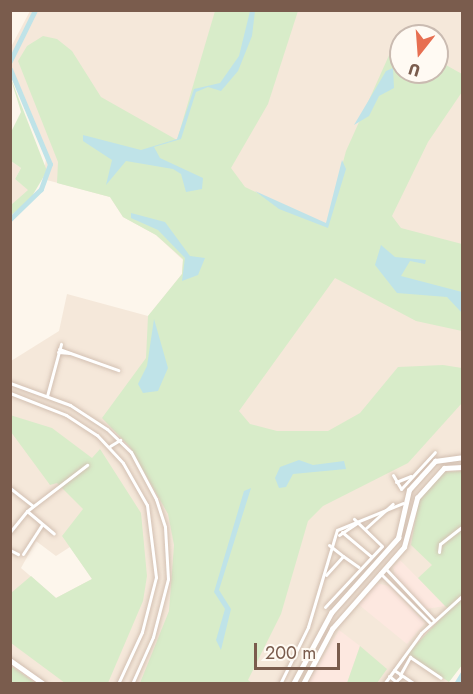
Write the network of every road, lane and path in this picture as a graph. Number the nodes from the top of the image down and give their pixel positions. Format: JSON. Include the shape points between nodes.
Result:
{"nodes":[{"id":1,"x":60,"y":344,"type":"dead end"},
{"id":2,"x":59,"y":350,"type":"junction"},
{"id":3,"x":118,"y":370,"type":"dead end"},
{"id":4,"x":10,"y":383,"type":"edge"},
{"id":5,"x":10,"y":393,"type":"edge"},
{"id":6,"x":47,"y":396,"type":"junction"},
{"id":7,"x":120,"y":440,"type":"junction"},
{"id":8,"x":110,"y":446,"type":"junction"},
{"id":9,"x":435,"y":452,"type":"dead end"},
{"id":10,"x":462,"y":457,"type":"edge"},
{"id":11,"x":87,"y":465,"type":"dead end"},
{"id":12,"x":462,"y":467,"type":"edge"},
{"id":13,"x":393,"y":475,"type":"dead end"},
{"id":14,"x":412,"y":476,"type":"junction"},
{"id":15,"x":396,"y":482,"type":"junction"},
{"id":16,"x":404,"y":486,"type":"junction"},
{"id":17,"x":10,"y":488,"type":"edge"},
{"id":18,"x":409,"y":490,"type":"junction"},
{"id":19,"x":403,"y":503,"type":"junction"},
{"id":20,"x":393,"y":504,"type":"junction"},
{"id":21,"x":33,"y":506,"type":"junction"},
{"id":22,"x":29,"y":513,"type":"junction"},
{"id":23,"x":356,"y":520,"type":"junction"},
{"id":24,"x":42,"y":525,"type":"junction"},
{"id":25,"x":462,"y":527,"type":"edge"},
{"id":26,"x":366,"y":528,"type":"junction"},
{"id":27,"x":10,"y":532,"type":"edge"},
{"id":28,"x":54,"y":534,"type":"dead end"},
{"id":29,"x":329,"y":545,"type":"junction"},
{"id":30,"x":10,"y":550,"type":"edge"},
{"id":31,"x":439,"y":552,"type":"dead end"},
{"id":32,"x":343,"y":555,"type":"junction"},
{"id":33,"x":371,"y":556,"type":"junction"},
{"id":34,"x":359,"y":567,"type":"junction"},
{"id":35,"x":385,"y":568,"type":"junction"},
{"id":36,"x":380,"y":573,"type":"junction"},
{"id":37,"x":326,"y":575,"type":"dead end"},
{"id":38,"x":399,"y":584,"type":"junction"},
{"id":39,"x":395,"y":588,"type":"junction"},
{"id":40,"x":462,"y":596,"type":"edge"},
{"id":41,"x":325,"y":607,"type":"dead end"},
{"id":42,"x":432,"y":621,"type":"junction"},
{"id":43,"x":315,"y":637,"type":"junction"},
{"id":44,"x":324,"y":642,"type":"junction"},
{"id":45,"x":10,"y":660,"type":"edge"},
{"id":46,"x":393,"y":670,"type":"junction"},
{"id":47,"x":401,"y":675,"type":"junction"},
{"id":48,"x":389,"y":676,"type":"junction"},
{"id":49,"x":441,"y":678,"type":"dead end"},
{"id":50,"x":396,"y":683,"type":"edge"},
{"id":51,"x":44,"y":684,"type":"edge"},
{"id":52,"x":118,"y":684,"type":"edge"},
{"id":53,"x":132,"y":684,"type":"edge"},
{"id":54,"x":280,"y":684,"type":"edge"},
{"id":55,"x":293,"y":684,"type":"edge"},
{"id":56,"x":303,"y":684,"type":"edge"},
{"id":57,"x":384,"y":684,"type":"edge"},
{"id":58,"x":415,"y":684,"type":"edge"}],
"edges":[{"from":1,"to":2,"type":"street"},
{"from":2,"to":3,"type":"street"},
{"from":2,"to":6,"type":"street"},
{"from":4,"to":6,"type":"street"},
{"from":5,"to":8,"type":"street","via":[[66,415]]},
{"from":6,"to":7,"type":"street","via":[[78,410]]},
{"from":7,"to":8,"type":"street"},
{"from":7,"to":53,"type":"street","via":[[149,484],[169,554],[163,604]]},
{"from":8,"to":52,"type":"street","via":[[147,505],[157,555],[152,600]]},
{"from":9,"to":14,"type":"street"},
{"from":10,"to":18,"type":"main road","via":[[435,461]]},
{"from":11,"to":21,"type":"street"},
{"from":12,"to":35,"type":"main road","via":[[444,468],[417,498],[407,542]]},
{"from":13,"to":15,"type":"street"},
{"from":14,"to":15,"type":"street"},
{"from":14,"to":16,"type":"street"},
{"from":15,"to":16,"type":"street","via":[[399,489]]},
{"from":16,"to":18,"type":"street"},
{"from":17,"to":21,"type":"street"},
{"from":18,"to":19,"type":"main road"},
{"from":19,"to":20,"type":"street"},
{"from":19,"to":43,"type":"main road","via":[[398,538],[347,592]]},
{"from":20,"to":23,"type":"street"},
{"from":20,"to":26,"type":"street"},
{"from":21,"to":22,"type":"street"},
{"from":22,"to":24,"type":"street"},
{"from":22,"to":27,"type":"street"},
{"from":23,"to":26,"type":"street"},
{"from":23,"to":29,"type":"street","via":[[337,530]]},
{"from":23,"to":33,"type":"street","via":[[341,533]]},
{"from":24,"to":28,"type":"street"},
{"from":24,"to":30,"type":"street","via":[[20,554]]},
{"from":25,"to":31,"type":"street"},
{"from":26,"to":33,"type":"street","via":[[382,543]]},
{"from":29,"to":32,"type":"street"},
{"from":29,"to":54,"type":"street","via":[[308,627]]},
{"from":32,"to":34,"type":"street"},
{"from":32,"to":37,"type":"street"},
{"from":33,"to":34,"type":"street"},
{"from":34,"to":41,"type":"street"},
{"from":35,"to":36,"type":"main road"},
{"from":35,"to":38,"type":"street"},
{"from":36,"to":39,"type":"street"},
{"from":36,"to":44,"type":"main road"},
{"from":38,"to":39,"type":"street"},
{"from":38,"to":42,"type":"street"},
{"from":39,"to":42,"type":"street"},
{"from":40,"to":42,"type":"street"},
{"from":42,"to":46,"type":"street"},
{"from":43,"to":44,"type":"main road"},
{"from":43,"to":55,"type":"main road"},
{"from":44,"to":56,"type":"main road"},
{"from":45,"to":51,"type":"main road"},
{"from":46,"to":47,"type":"street"},
{"from":46,"to":48,"type":"street"},
{"from":47,"to":49,"type":"street","via":[[410,657]]},
{"from":47,"to":50,"type":"street"},
{"from":47,"to":58,"type":"street"},
{"from":48,"to":50,"type":"street"},
{"from":48,"to":57,"type":"street"}]}
